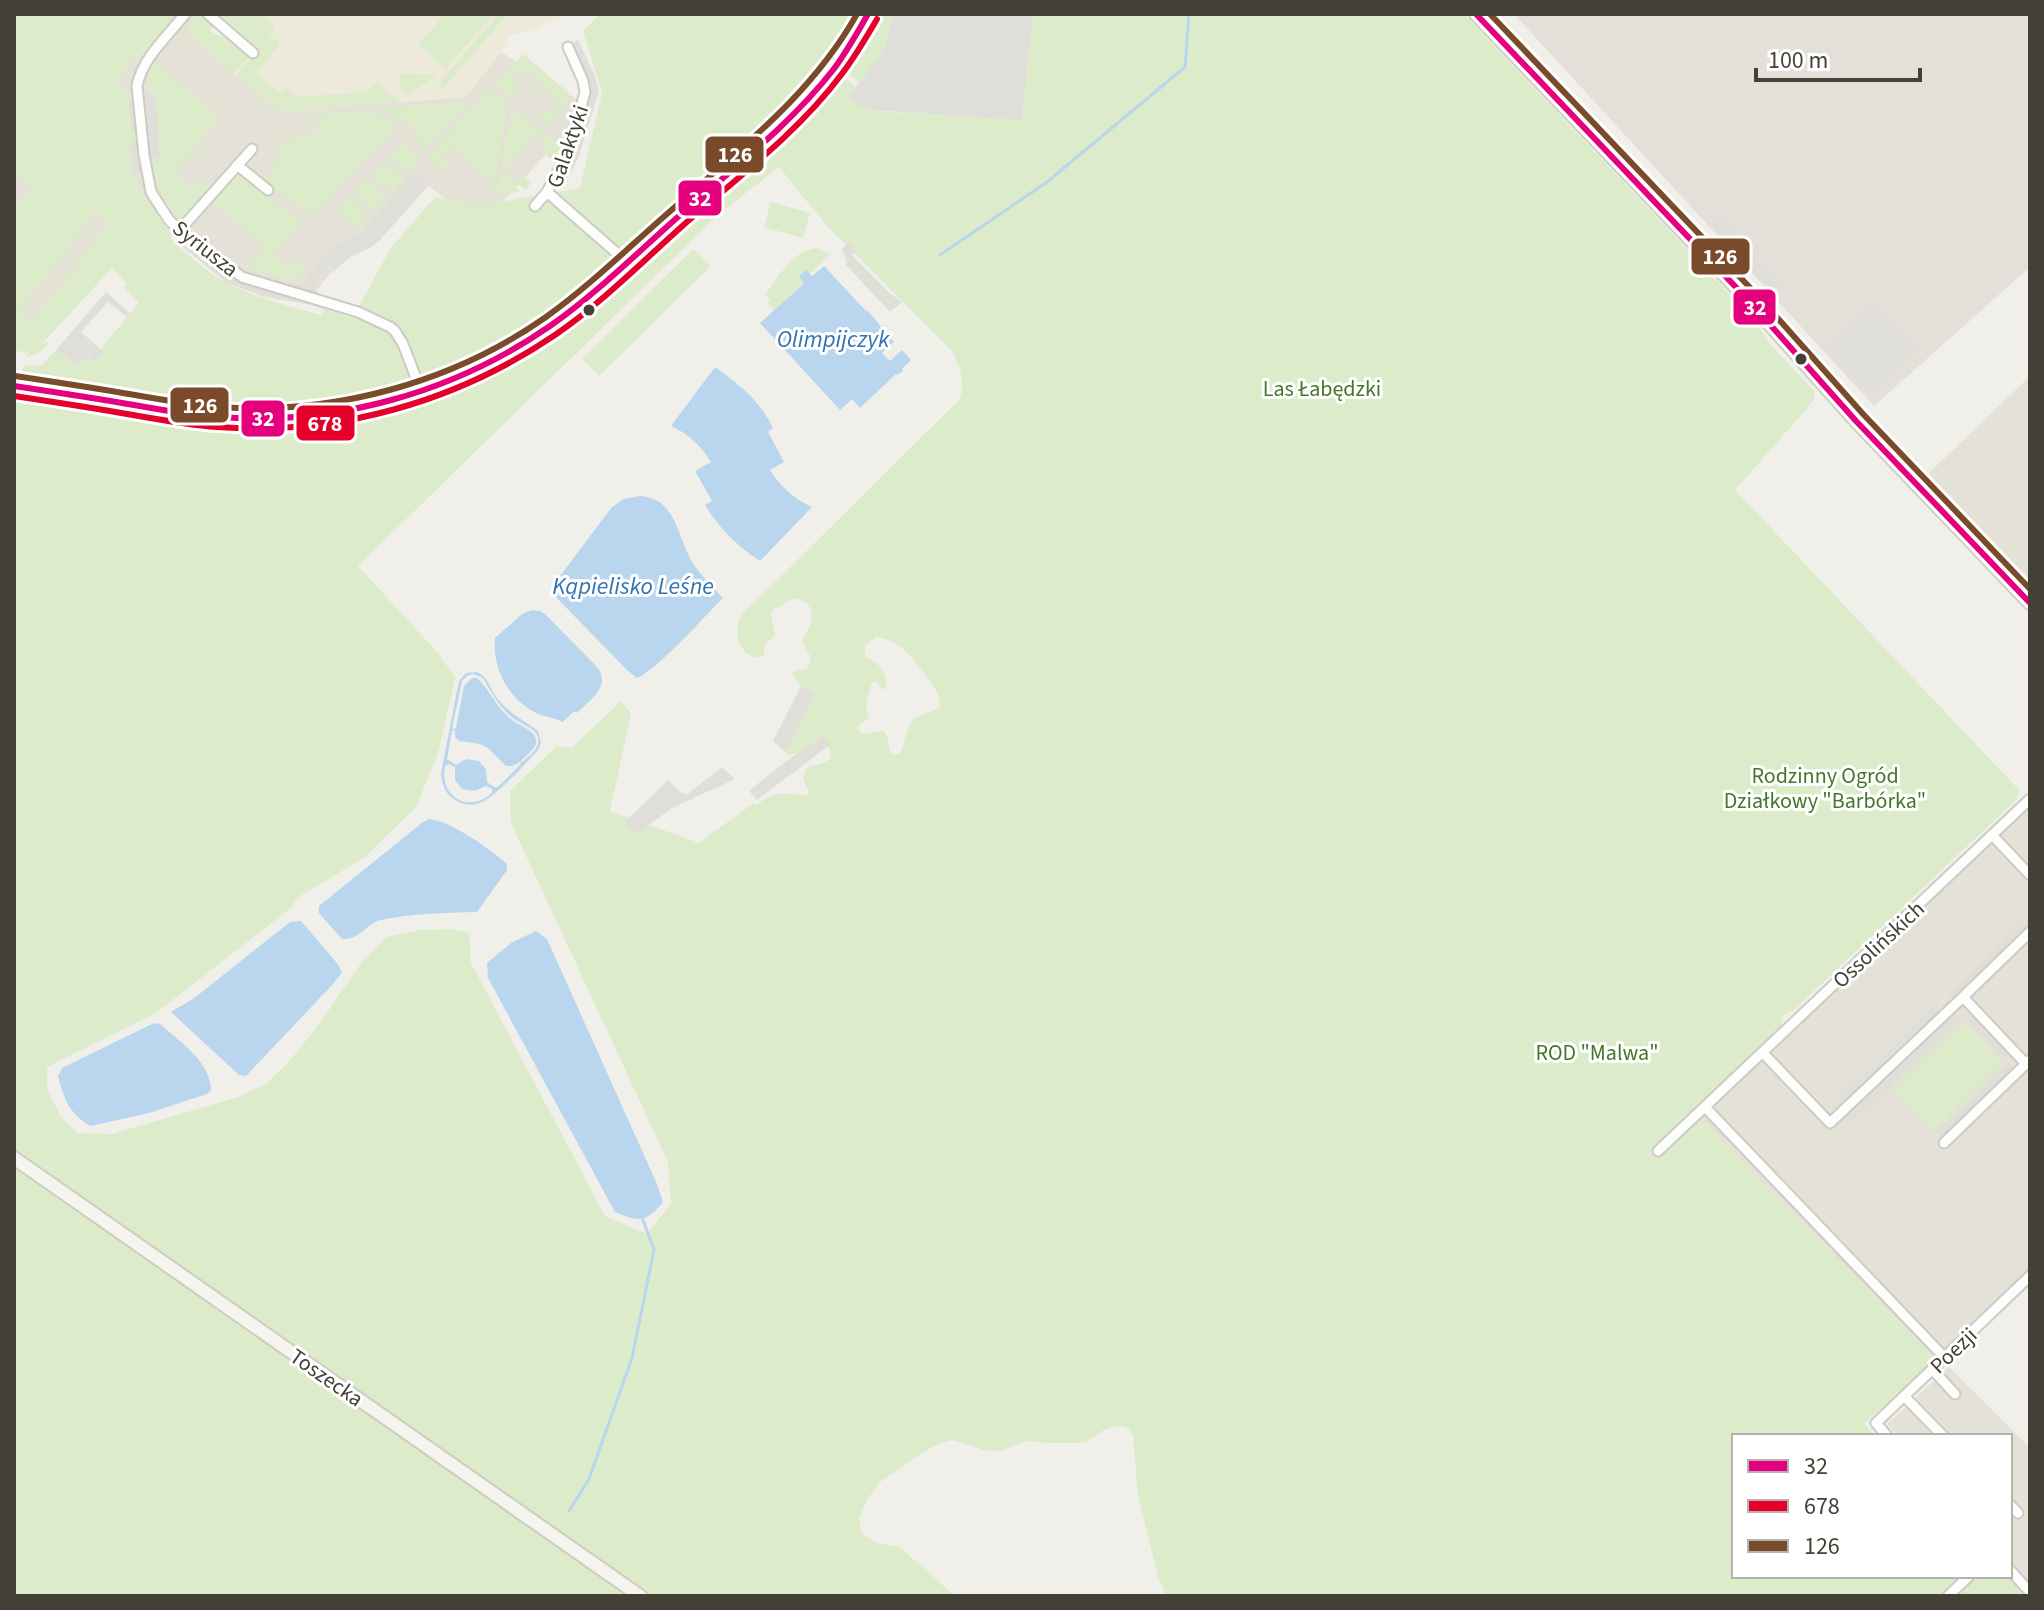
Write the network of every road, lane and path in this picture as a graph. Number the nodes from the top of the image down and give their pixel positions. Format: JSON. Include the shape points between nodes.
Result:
{"nodes":[{"id":1,"x":185,"y":14,"type":"edge"},
{"id":2,"x":208,"y":14,"type":"edge"},
{"id":3,"x":868,"y":14,"type":"edge"},
{"id":4,"x":1476,"y":14,"type":"edge"},
{"id":5,"x":568,"y":47,"type":"dead end"},
{"id":6,"x":253,"y":53,"type":"dead end"},
{"id":7,"x":252,"y":149,"type":"dead end"},
{"id":8,"x":237,"y":165,"type":"junction"},
{"id":9,"x":268,"y":190,"type":"dead end"},
{"id":10,"x":547,"y":192,"type":"junction"},
{"id":11,"x":535,"y":206,"type":"dead end"},
{"id":12,"x":179,"y":231,"type":"junction"},
{"id":13,"x":627,"y":262,"type":"junction"},
{"id":14,"x":14,"y":386,"type":"edge"},
{"id":15,"x":421,"y":391,"type":"junction"},
{"id":16,"x":2030,"y":603,"type":"edge"},
{"id":17,"x":2030,"y":799,"type":"edge"},
{"id":18,"x":1992,"y":835,"type":"junction"},
{"id":19,"x":2030,"y":875,"type":"edge"},
{"id":20,"x":2030,"y":932,"type":"edge"},
{"id":21,"x":1963,"y":997,"type":"junction"},
{"id":22,"x":1763,"y":1053,"type":"junction"},
{"id":23,"x":2028,"y":1062,"type":"edge"},
{"id":24,"x":1705,"y":1107,"type":"junction"},
{"id":25,"x":1944,"y":1143,"type":"dead end"},
{"id":26,"x":1658,"y":1151,"type":"dead end"},
{"id":27,"x":14,"y":1158,"type":"edge"},
{"id":28,"x":2030,"y":1276,"type":"edge"},
{"id":29,"x":1945,"y":1358,"type":"junction"},
{"id":30,"x":1932,"y":1369,"type":"junction"},
{"id":31,"x":1955,"y":1394,"type":"dead end"},
{"id":32,"x":1904,"y":1396,"type":"junction"},
{"id":33,"x":1885,"y":1434,"type":"edge"},
{"id":34,"x":1941,"y":1434,"type":"edge"},
{"id":35,"x":2012,"y":1507,"type":"edge"},
{"id":36,"x":2018,"y":1513,"type":"dead end"},
{"id":37,"x":2012,"y":1572,"type":"edge"},
{"id":38,"x":1967,"y":1578,"type":"edge"},
{"id":39,"x":2030,"y":1592,"type":"edge"},
{"id":40,"x":640,"y":1596,"type":"edge"},
{"id":41,"x":1948,"y":1596,"type":"edge"}],
"edges":[{"from":1,"to":12,"type":"street","name":"Syriusza","via":[[156,49],[137,86],[151,192]]},
{"from":2,"to":6,"type":"street"},
{"from":3,"to":13,"type":"street","via":[[835,69],[794,115]]},
{"from":4,"to":16,"type":"street"},
{"from":5,"to":10,"type":"street","name":"Galaktyki","via":[[585,92],[568,153]]},
{"from":7,"to":8,"type":"street"},
{"from":8,"to":9,"type":"street"},
{"from":8,"to":12,"type":"street"},
{"from":10,"to":11,"type":"street"},
{"from":10,"to":13,"type":"street","name":"Galaktyki"},
{"from":12,"to":15,"type":"street","name":"Syriusza","via":[[242,277],[390,327],[403,344]]},
{"from":13,"to":15,"type":"street","via":[[536,335]]},
{"from":14,"to":15,"type":"street","via":[[201,416],[264,419],[347,411]]},
{"from":17,"to":18,"type":"street","name":"Ossolińskich"},
{"from":18,"to":19,"type":"street"},
{"from":18,"to":22,"type":"street","name":"Ossolińskich"},
{"from":20,"to":21,"type":"street"},
{"from":21,"to":22,"type":"street","via":[[1830,1123]]},
{"from":21,"to":23,"type":"street"},
{"from":22,"to":24,"type":"street","name":"Ossolińskich"},
{"from":23,"to":25,"type":"street"},
{"from":24,"to":26,"type":"street","name":"Ossolińskich"},
{"from":24,"to":29,"type":"street"},
{"from":27,"to":40,"type":"street","name":"Toszecka"},
{"from":28,"to":29,"type":"street","name":"Poezji"},
{"from":29,"to":30,"type":"street","name":"Poezji"},
{"from":30,"to":31,"type":"street"},
{"from":30,"to":32,"type":"street","name":"Poezji"},
{"from":32,"to":33,"type":"street","name":"Poezji","via":[[1876,1423]]},
{"from":32,"to":34,"type":"street"},
{"from":35,"to":36,"type":"street"},
{"from":37,"to":39,"type":"street"},
{"from":38,"to":41,"type":"street"}]}
